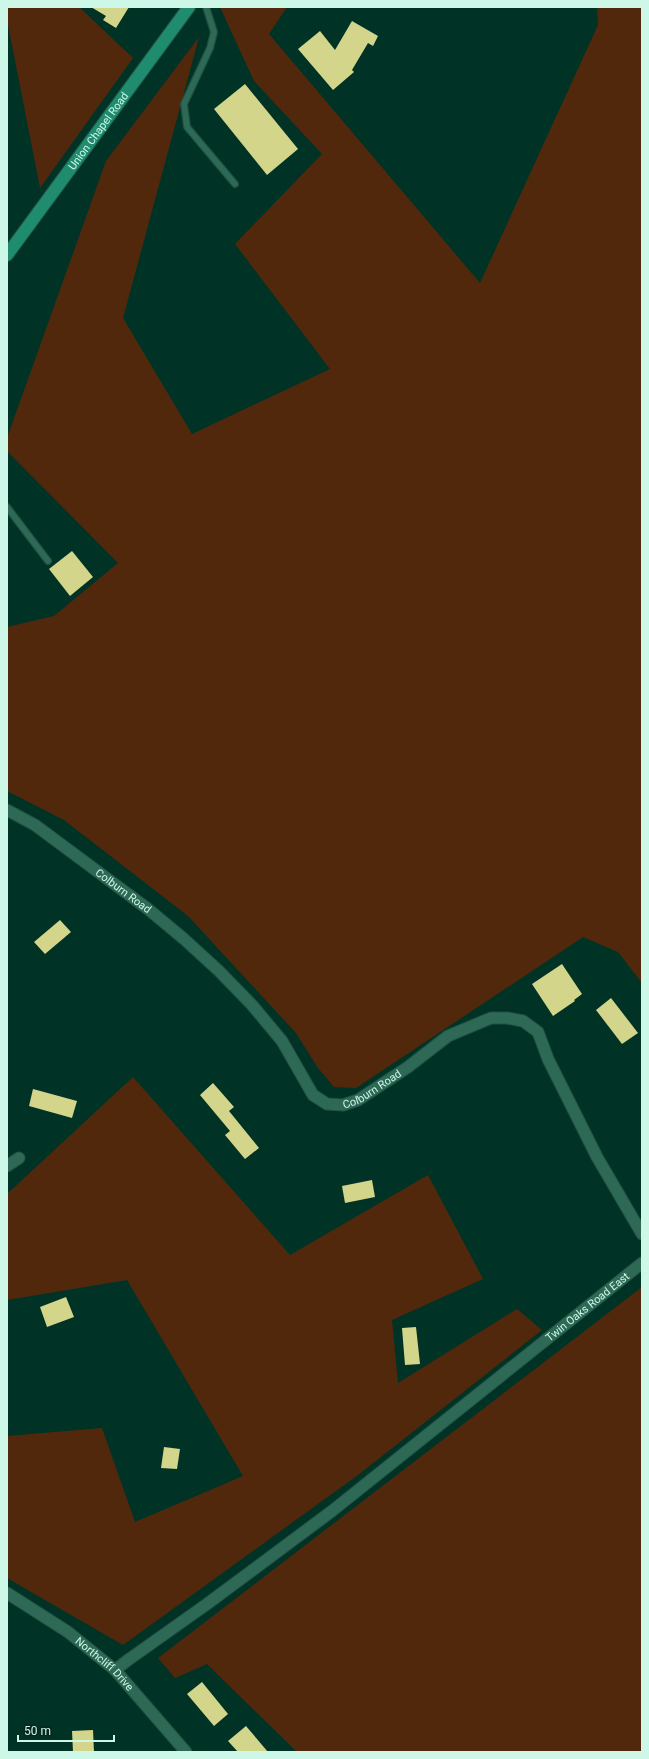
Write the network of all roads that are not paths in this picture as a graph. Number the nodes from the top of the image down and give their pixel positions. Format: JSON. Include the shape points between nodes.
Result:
{"nodes":[{"id":1,"x":190,"y":7,"type":"edge"},
{"id":2,"x":206,"y":7,"type":"edge"},
{"id":3,"x":235,"y":184,"type":"dead end"},
{"id":4,"x":7,"y":255,"type":"edge"},
{"id":5,"x":7,"y":508,"type":"edge"},
{"id":6,"x":48,"y":561,"type":"dead end"},
{"id":7,"x":7,"y":810,"type":"edge"},
{"id":8,"x":19,"y":1158,"type":"dead end"},
{"id":9,"x":7,"y":1166,"type":"edge"},
{"id":10,"x":642,"y":1234,"type":"edge"},
{"id":11,"x":642,"y":1263,"type":"edge"},
{"id":12,"x":7,"y":1593,"type":"edge"},
{"id":13,"x":115,"y":1670,"type":"junction"},
{"id":14,"x":186,"y":1752,"type":"edge"}],
"edges":[{"from":1,"to":4,"type":"street","name":"Union Chapel Road"},
{"from":2,"to":3,"type":"lane","via":[[214,32],[210,48],[184,104],[187,127]]},
{"from":5,"to":6,"type":"lane"},
{"from":7,"to":10,"type":"street","name":"Colburn Road","via":[[35,825],[148,909],[219,971],[282,1041],[314,1095],[327,1104],[343,1106],[358,1100],[408,1067],[448,1036],[491,1018],[523,1021],[538,1032],[548,1059],[597,1157]]},
{"from":8,"to":9,"type":"street"},
{"from":11,"to":13,"type":"street","name":"Twin Oaks Road East","via":[[332,1511]]},
{"from":12,"to":13,"type":"street","name":"Northcliff Drive","via":[[68,1632]]},
{"from":13,"to":14,"type":"street","name":"Northcliff Drive"}]}
